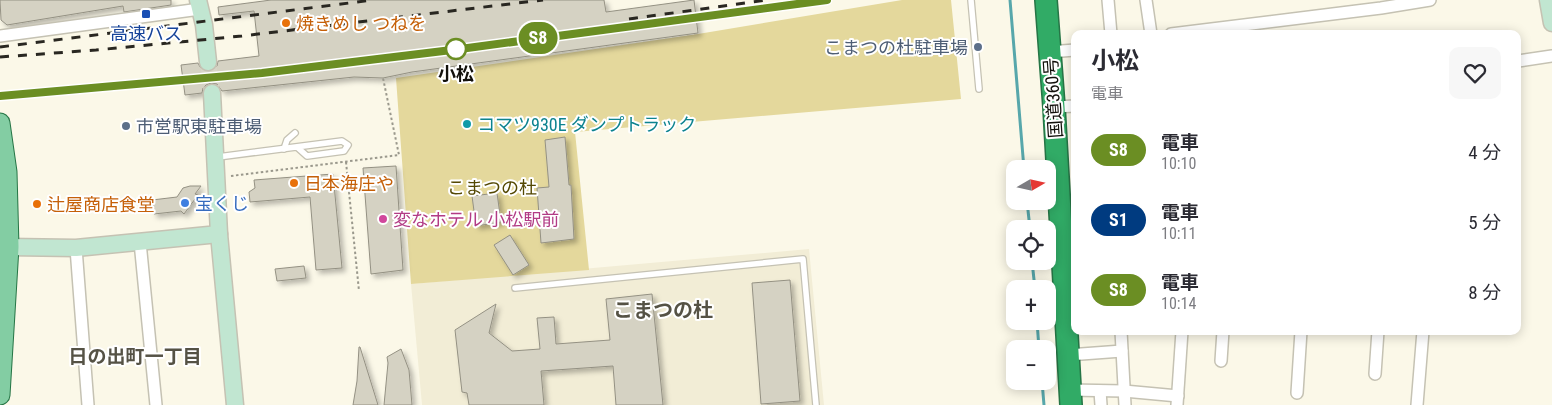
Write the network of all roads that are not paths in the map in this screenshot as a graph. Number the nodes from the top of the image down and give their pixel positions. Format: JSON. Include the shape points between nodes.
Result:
{"nodes":[{"id":1,"x":970,"y":0,"type":"edge"},
{"id":2,"x":1046,"y":0,"type":"edge"},
{"id":3,"x":1108,"y":0,"type":"edge"},
{"id":4,"x":1146,"y":0,"type":"edge"},
{"id":5,"x":1430,"y":0,"type":"edge"},
{"id":6,"x":1548,"y":0,"type":"edge"},
{"id":7,"x":199,"y":5,"type":"edge"},
{"id":8,"x":1552,"y":23,"type":"edge"},
{"id":9,"x":1111,"y":30,"type":"edge"},
{"id":10,"x":1150,"y":30,"type":"edge"},
{"id":11,"x":1203,"y":30,"type":"edge"},
{"id":12,"x":0,"y":36,"type":"edge"},
{"id":13,"x":1071,"y":50,"type":"edge"},
{"id":14,"x":1050,"y":52,"type":"junction"},
{"id":15,"x":1552,"y":56,"type":"edge"},
{"id":16,"x":1521,"y":61,"type":"edge"},
{"id":17,"x":208,"y":62,"type":"tunnel mouth"},
{"id":18,"x":979,"y":88,"type":"dead end"},
{"id":19,"x":212,"y":92,"type":"tunnel mouth"},
{"id":20,"x":1065,"y":106,"type":"edge"},
{"id":21,"x":0,"y":123,"type":"edge"},
{"id":22,"x":295,"y":133,"type":"dead end"},
{"id":23,"x":297,"y":147,"type":"junction"},
{"id":24,"x":284,"y":149,"type":"junction"},
{"id":25,"x":216,"y":158,"type":"junction"},
{"id":26,"x":219,"y":234,"type":"junction"},
{"id":27,"x":140,"y":242,"type":"junction"},
{"id":28,"x":5,"y":247,"type":"edge"},
{"id":29,"x":76,"y":248,"type":"junction"},
{"id":30,"x":1070,"y":281,"type":"edge"},
{"id":31,"x":515,"y":288,"type":"dead end"},
{"id":32,"x":1071,"y":325,"type":"edge"},
{"id":33,"x":1121,"y":335,"type":"edge"},
{"id":34,"x":1182,"y":335,"type":"edge"},
{"id":35,"x":1223,"y":335,"type":"edge"},
{"id":36,"x":1301,"y":335,"type":"edge"},
{"id":37,"x":1378,"y":335,"type":"edge"},
{"id":38,"x":1423,"y":335,"type":"edge"},
{"id":39,"x":1122,"y":351,"type":"junction"},
{"id":40,"x":1068,"y":355,"type":"junction"},
{"id":41,"x":1221,"y":362,"type":"dead end"},
{"id":42,"x":1375,"y":374,"type":"dead end"},
{"id":43,"x":1100,"y":391,"type":"junction"},
{"id":44,"x":1124,"y":392,"type":"junction"},
{"id":45,"x":1297,"y":393,"type":"dead end"},
{"id":46,"x":0,"y":395,"type":"edge"},
{"id":47,"x":1071,"y":398,"type":"edge"},
{"id":48,"x":1177,"y":400,"type":"edge"},
{"id":49,"x":88,"y":405,"type":"edge"},
{"id":50,"x":156,"y":405,"type":"edge"},
{"id":51,"x":234,"y":405,"type":"edge"},
{"id":52,"x":816,"y":405,"type":"edge"},
{"id":53,"x":1101,"y":405,"type":"edge"},
{"id":54,"x":1125,"y":405,"type":"edge"},
{"id":55,"x":1418,"y":405,"type":"edge"}],
"edges":[{"from":1,"to":18,"type":"lane"},
{"from":2,"to":14,"type":"highway","name":"国道360号"},
{"from":3,"to":9,"type":"street"},
{"from":4,"to":10,"type":"street"},
{"from":5,"to":11,"type":"street"},
{"from":6,"to":8,"type":"street"},
{"from":7,"to":12,"type":"street"},
{"from":7,"to":17,"type":"street"},
{"from":13,"to":14,"type":"street"},
{"from":14,"to":20,"type":"highway","name":"国道360号"},
{"from":15,"to":16,"type":"street"},
{"from":19,"to":25,"type":"street"},
{"from":20,"to":30,"type":"highway","name":"国道360号"},
{"from":21,"to":28,"type":"main road","via":[[7,172]]},
{"from":22,"to":24,"type":"lane","via":[[287,140]]},
{"from":23,"to":23,"type":"lane","via":[[342,141],[348,145],[344,151],[307,156]]},
{"from":23,"to":24,"type":"lane"},
{"from":24,"to":25,"type":"lane"},
{"from":25,"to":26,"type":"street"},
{"from":26,"to":27,"type":"street"},
{"from":26,"to":51,"type":"street"},
{"from":27,"to":29,"type":"street"},
{"from":27,"to":50,"type":"street"},
{"from":28,"to":29,"type":"street"},
{"from":28,"to":46,"type":"main road"},
{"from":29,"to":49,"type":"street"},
{"from":30,"to":32,"type":"highway","name":"国道360号"},
{"from":31,"to":52,"type":"lane","via":[[803,259]]},
{"from":32,"to":40,"type":"highway","name":"国道360号"},
{"from":33,"to":39,"type":"street"},
{"from":34,"to":48,"type":"street"},
{"from":35,"to":41,"type":"street"},
{"from":36,"to":45,"type":"street"},
{"from":37,"to":42,"type":"street"},
{"from":38,"to":55,"type":"street"},
{"from":39,"to":40,"type":"street"},
{"from":39,"to":44,"type":"street"},
{"from":40,"to":47,"type":"highway","name":"国道360号"},
{"from":43,"to":44,"type":"street"},
{"from":43,"to":47,"type":"street"},
{"from":43,"to":53,"type":"street"},
{"from":44,"to":48,"type":"street"},
{"from":44,"to":54,"type":"street"}]}
